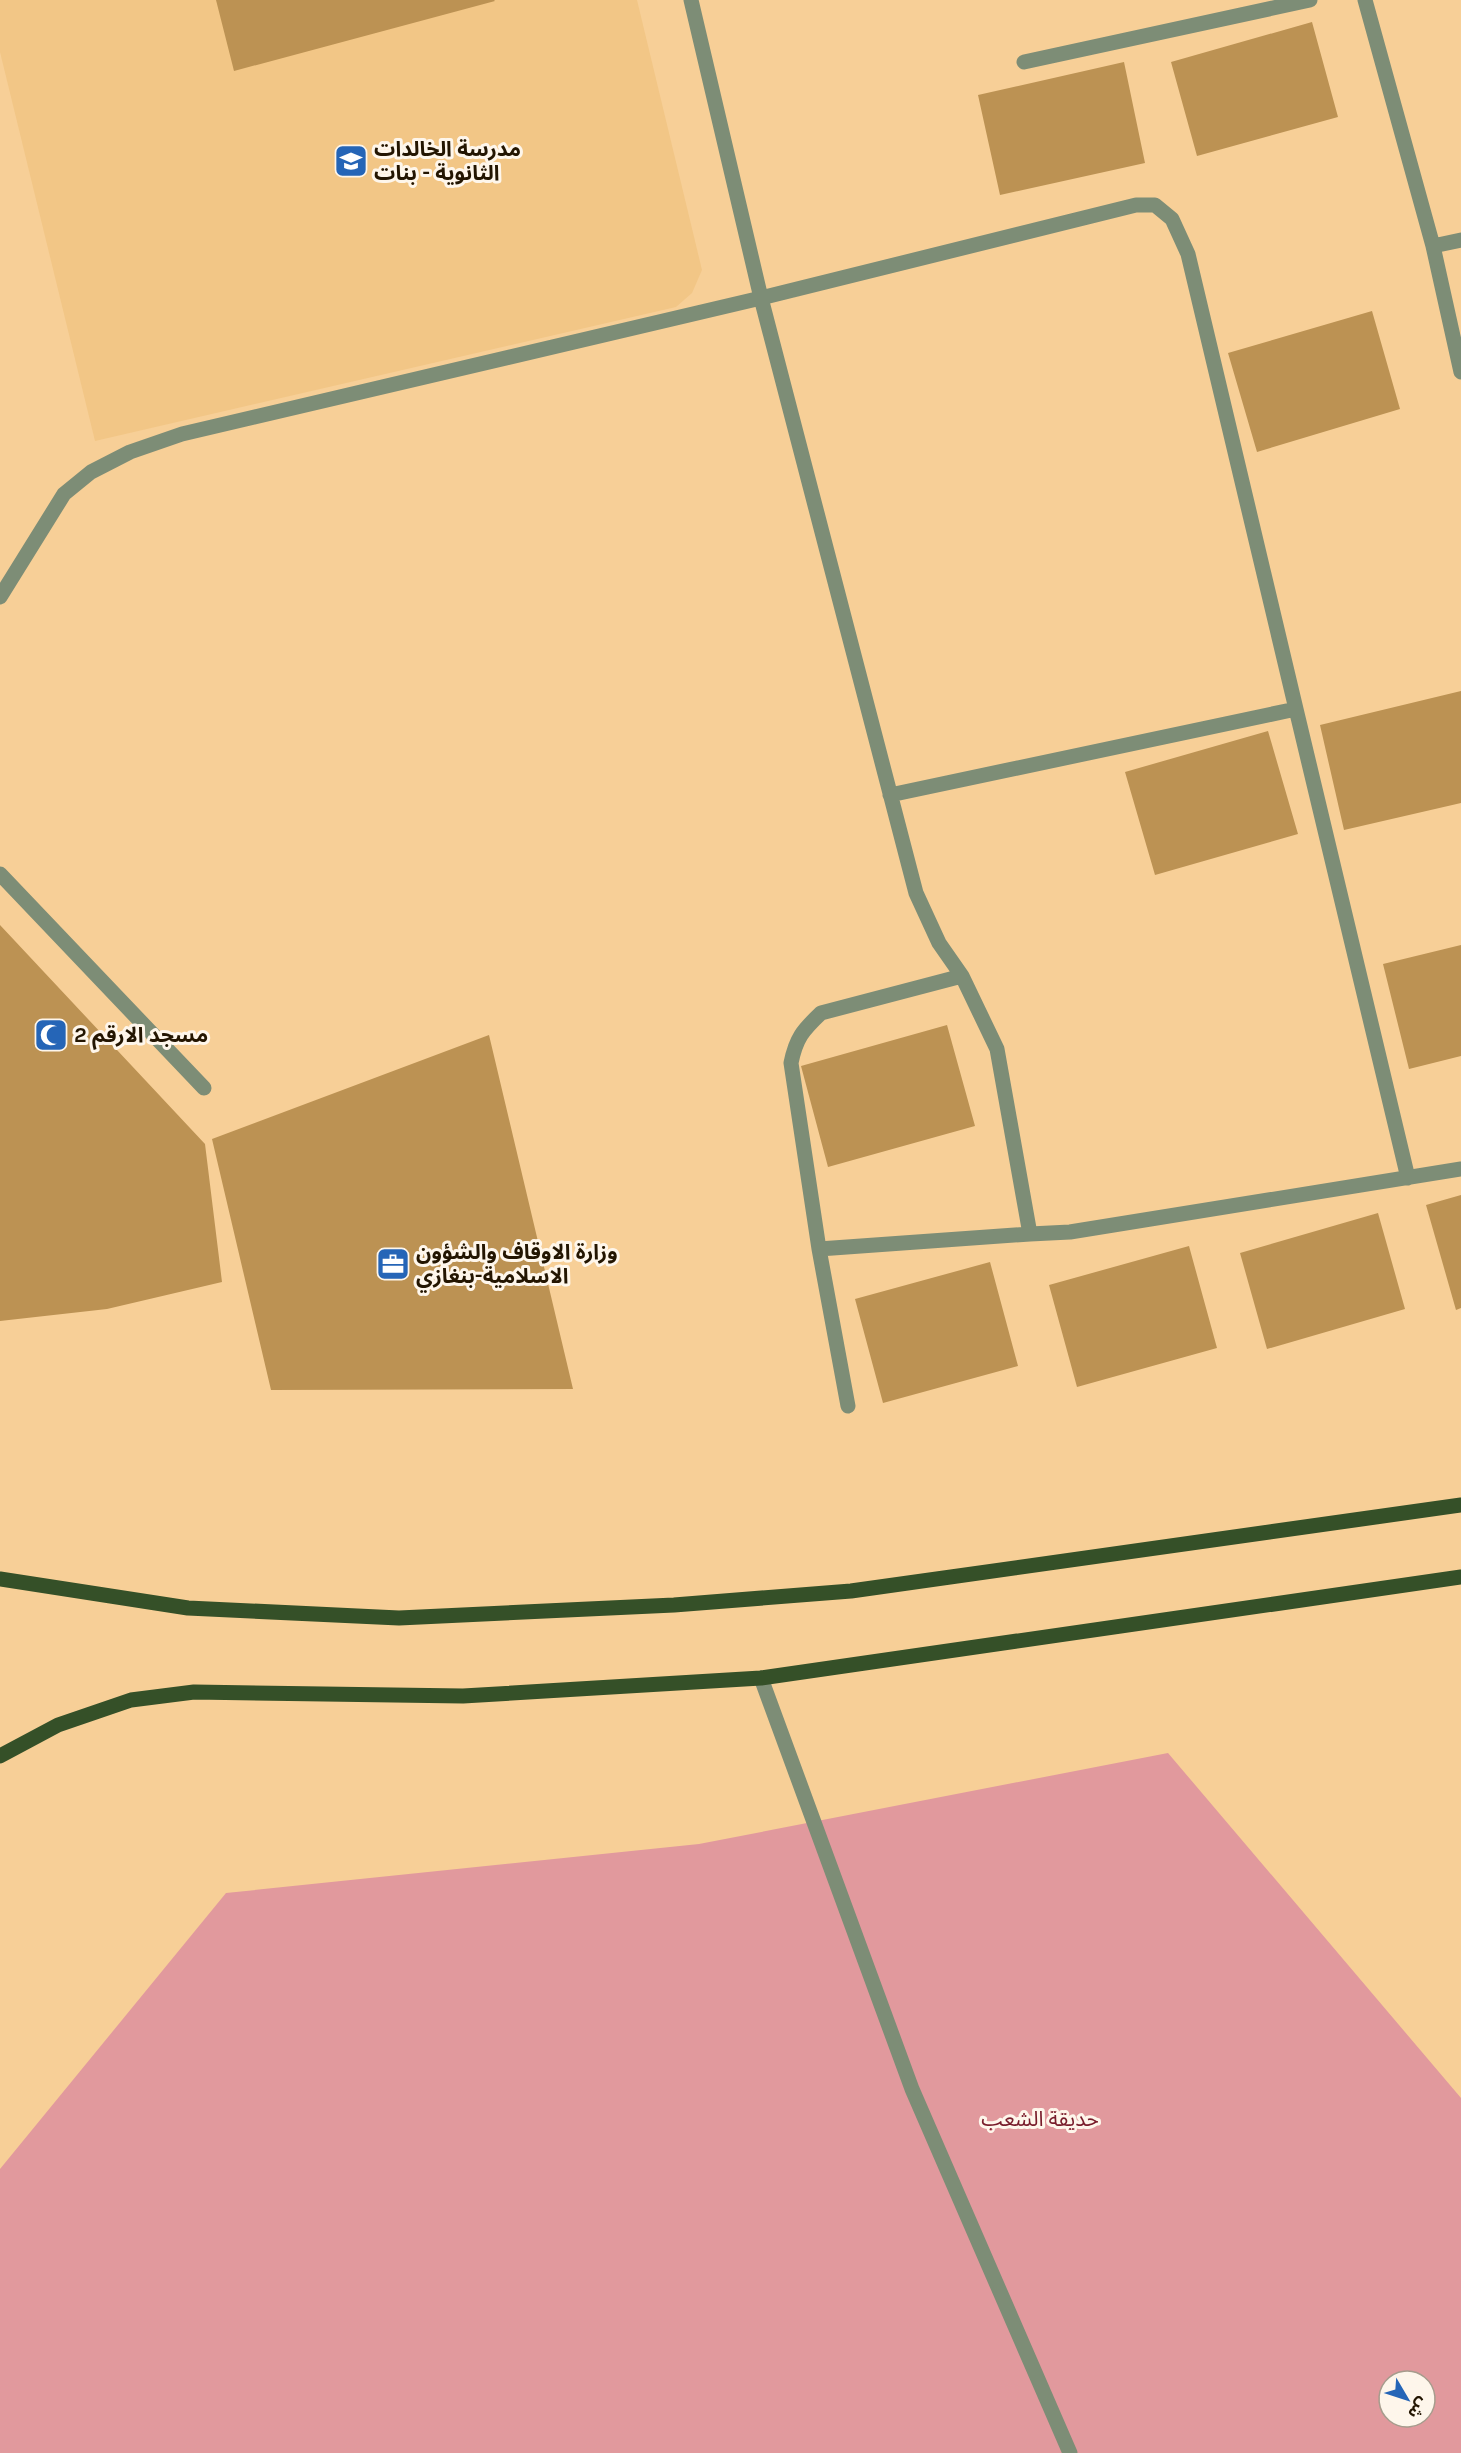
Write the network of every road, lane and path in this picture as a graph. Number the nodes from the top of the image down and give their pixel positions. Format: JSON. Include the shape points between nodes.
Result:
{"nodes":[{"id":1,"x":691,"y":0,"type":"edge"},
{"id":2,"x":1310,"y":0,"type":"edge"},
{"id":3,"x":1365,"y":0,"type":"edge"},
{"id":4,"x":1274,"y":4,"type":"edge"},
{"id":5,"x":1024,"y":62,"type":"dead end"},
{"id":6,"x":1461,"y":240,"type":"edge"},
{"id":7,"x":1433,"y":246,"type":"junction"},
{"id":8,"x":761,"y":298,"type":"junction"},
{"id":9,"x":1461,"y":372,"type":"edge"},
{"id":10,"x":0,"y":597,"type":"edge"},
{"id":11,"x":1296,"y":709,"type":"junction"},
{"id":12,"x":890,"y":795,"type":"junction"},
{"id":13,"x":0,"y":874,"type":"edge"},
{"id":14,"x":962,"y":976,"type":"junction"},
{"id":15,"x":204,"y":1088,"type":"dead end"},
{"id":16,"x":1461,"y":1169,"type":"edge"},
{"id":17,"x":1408,"y":1178,"type":"junction"},
{"id":18,"x":1030,"y":1234,"type":"junction"},
{"id":19,"x":819,"y":1249,"type":"junction"},
{"id":20,"x":848,"y":1406,"type":"dead end"},
{"id":21,"x":1461,"y":1505,"type":"edge"},
{"id":22,"x":1461,"y":1577,"type":"edge"},
{"id":23,"x":0,"y":1579,"type":"edge"},
{"id":24,"x":761,"y":1678,"type":"junction"},
{"id":25,"x":0,"y":1756,"type":"edge"},
{"id":26,"x":1070,"y":2453,"type":"edge"}],
"edges":[{"from":1,"to":8,"type":"street"},
{"from":2,"to":4,"type":"street"},
{"from":3,"to":7,"type":"street"},
{"from":4,"to":5,"type":"street"},
{"from":6,"to":7,"type":"street"},
{"from":7,"to":9,"type":"street"},
{"from":8,"to":10,"type":"street","via":[[182,435],[130,452],[91,472],[64,494]]},
{"from":8,"to":11,"type":"street","via":[[1124,208],[1155,205],[1173,219],[1188,254]]},
{"from":8,"to":12,"type":"street"},
{"from":11,"to":12,"type":"street"},
{"from":11,"to":17,"type":"street"},
{"from":12,"to":14,"type":"street","via":[[916,893],[939,944]]},
{"from":13,"to":15,"type":"street"},
{"from":14,"to":18,"type":"street","via":[[997,1049]]},
{"from":14,"to":19,"type":"street","via":[[821,1013],[795,1044],[791,1063]]},
{"from":16,"to":17,"type":"street"},
{"from":17,"to":18,"type":"street","via":[[1070,1232]]},
{"from":18,"to":19,"type":"street"},
{"from":19,"to":20,"type":"street"},
{"from":21,"to":23,"type":"main road","via":[[850,1591],[662,1606],[387,1617],[188,1608]]},
{"from":22,"to":24,"type":"main road"},
{"from":24,"to":25,"type":"main road","via":[[463,1696],[194,1692],[130,1700],[58,1725]]},
{"from":24,"to":26,"type":"street","via":[[912,2089]]}]}
